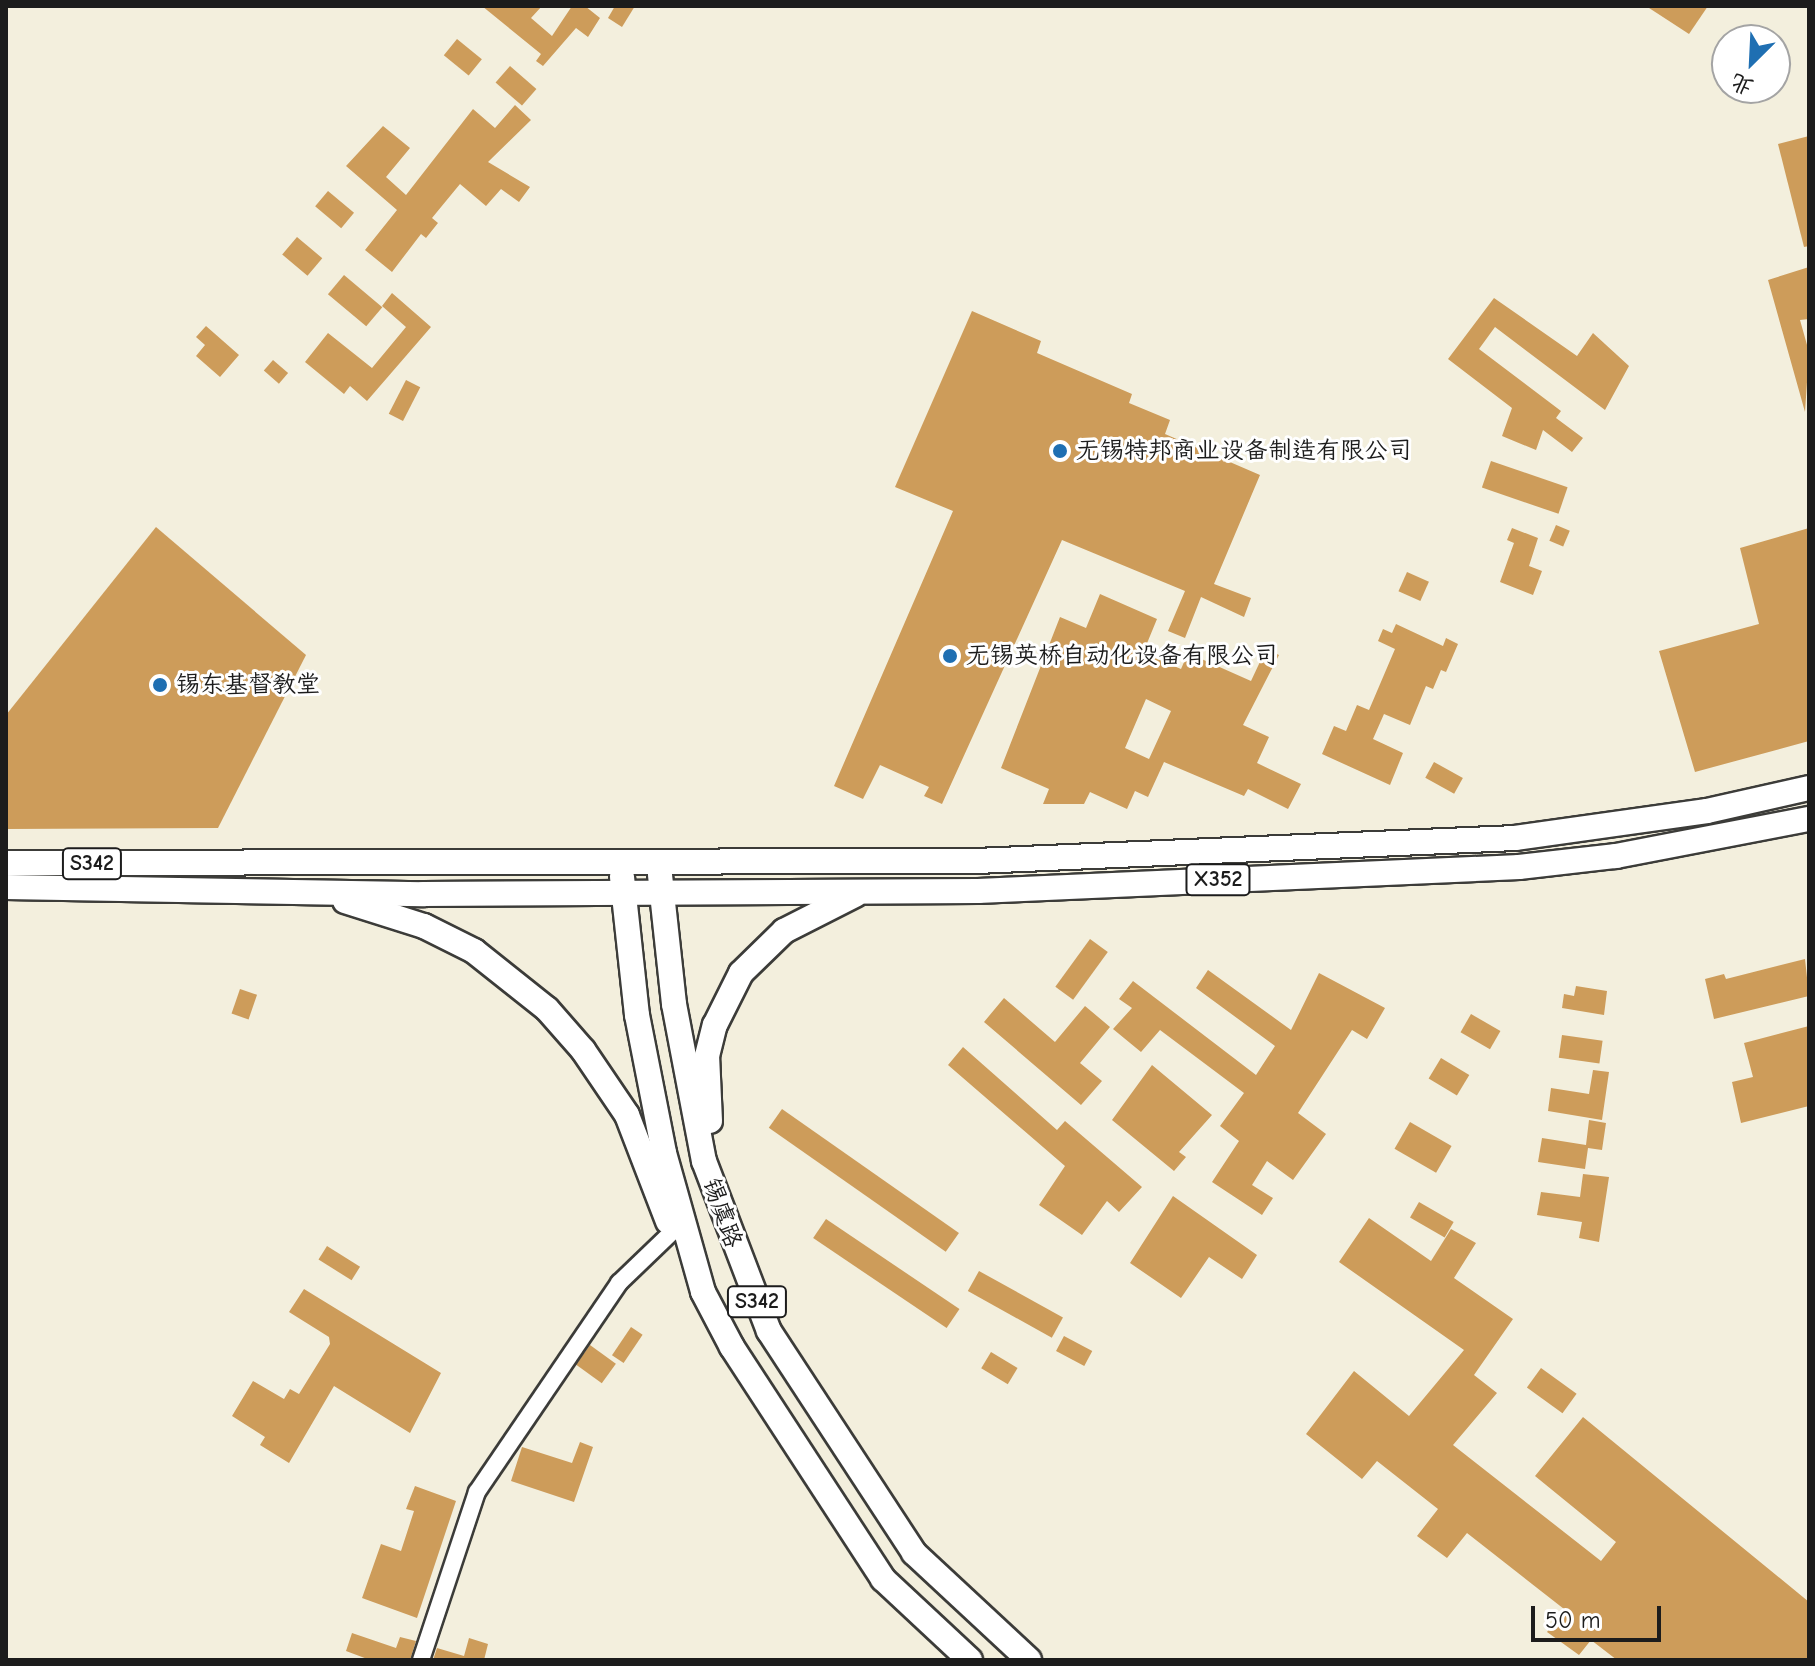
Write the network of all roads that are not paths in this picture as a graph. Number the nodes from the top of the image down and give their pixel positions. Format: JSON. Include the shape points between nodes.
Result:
{"nodes":[{"id":1,"x":1809,"y":788,"type":"edge"},
{"id":2,"x":1809,"y":819,"type":"edge"},
{"id":3,"x":622,"y":862,"type":"junction"},
{"id":4,"x":6,"y":863,"type":"edge"},
{"id":5,"x":660,"y":863,"type":"junction"},
{"id":6,"x":6,"y":887,"type":"edge"},
{"id":7,"x":308,"y":891,"type":"junction"},
{"id":8,"x":660,"y":891,"type":"junction"},
{"id":9,"x":865,"y":891,"type":"junction"},
{"id":10,"x":622,"y":892,"type":"junction"},
{"id":11,"x":673,"y":1231,"type":"junction"},
{"id":12,"x":733,"y":1244,"type":"junction"},
{"id":13,"x":703,"y":1292,"type":"junction"},
{"id":14,"x":421,"y":1660,"type":"edge"},
{"id":15,"x":970,"y":1660,"type":"edge"},
{"id":16,"x":1029,"y":1660,"type":"edge"}],
"edges":[{"from":1,"to":5,"type":"main road","number":"X352","via":[[1707,811],[1515,838],[976,861]]},
{"from":2,"to":9,"type":"main road","number":"X352","via":[[1616,856],[1519,867],[978,891]]},
{"from":3,"to":4,"type":"main road","number":"S342"},
{"from":3,"to":5,"type":"main road","number":"S342"},
{"from":3,"to":10,"type":"main road","name":"锡虞路"},
{"from":5,"to":8,"type":"main road","name":"锡虞路","number":"S342"},
{"from":6,"to":7,"type":"main road","number":"S342"},
{"from":7,"to":10,"type":"main road","number":"S342"},
{"from":7,"to":11,"type":"main road","via":[[424,926],[474,951],[547,1009],[583,1050],[627,1115]]},
{"from":8,"to":9,"type":"main road","number":"X352"},
{"from":8,"to":10,"type":"main road","number":"X352"},
{"from":8,"to":12,"type":"main road","name":"锡虞路","number":"S342","via":[[686,1080],[704,1161]]},
{"from":9,"to":12,"type":"main road","via":[[815,913],[761,949],[741,973],[715,1025],[707,1056],[706,1103],[730,1201]]},
{"from":10,"to":13,"type":"main road","name":"锡虞路","number":"S342","via":[[637,1015],[664,1153]]},
{"from":11,"to":13,"type":"main road"},
{"from":11,"to":14,"type":"street","via":[[619,1283],[477,1492]]},
{"from":12,"to":16,"type":"main road","name":"锡虞路","number":"S342","via":[[769,1331],[914,1553]]},
{"from":13,"to":15,"type":"main road","name":"锡虞路","number":"S342","via":[[732,1347],[883,1579]]}]}
